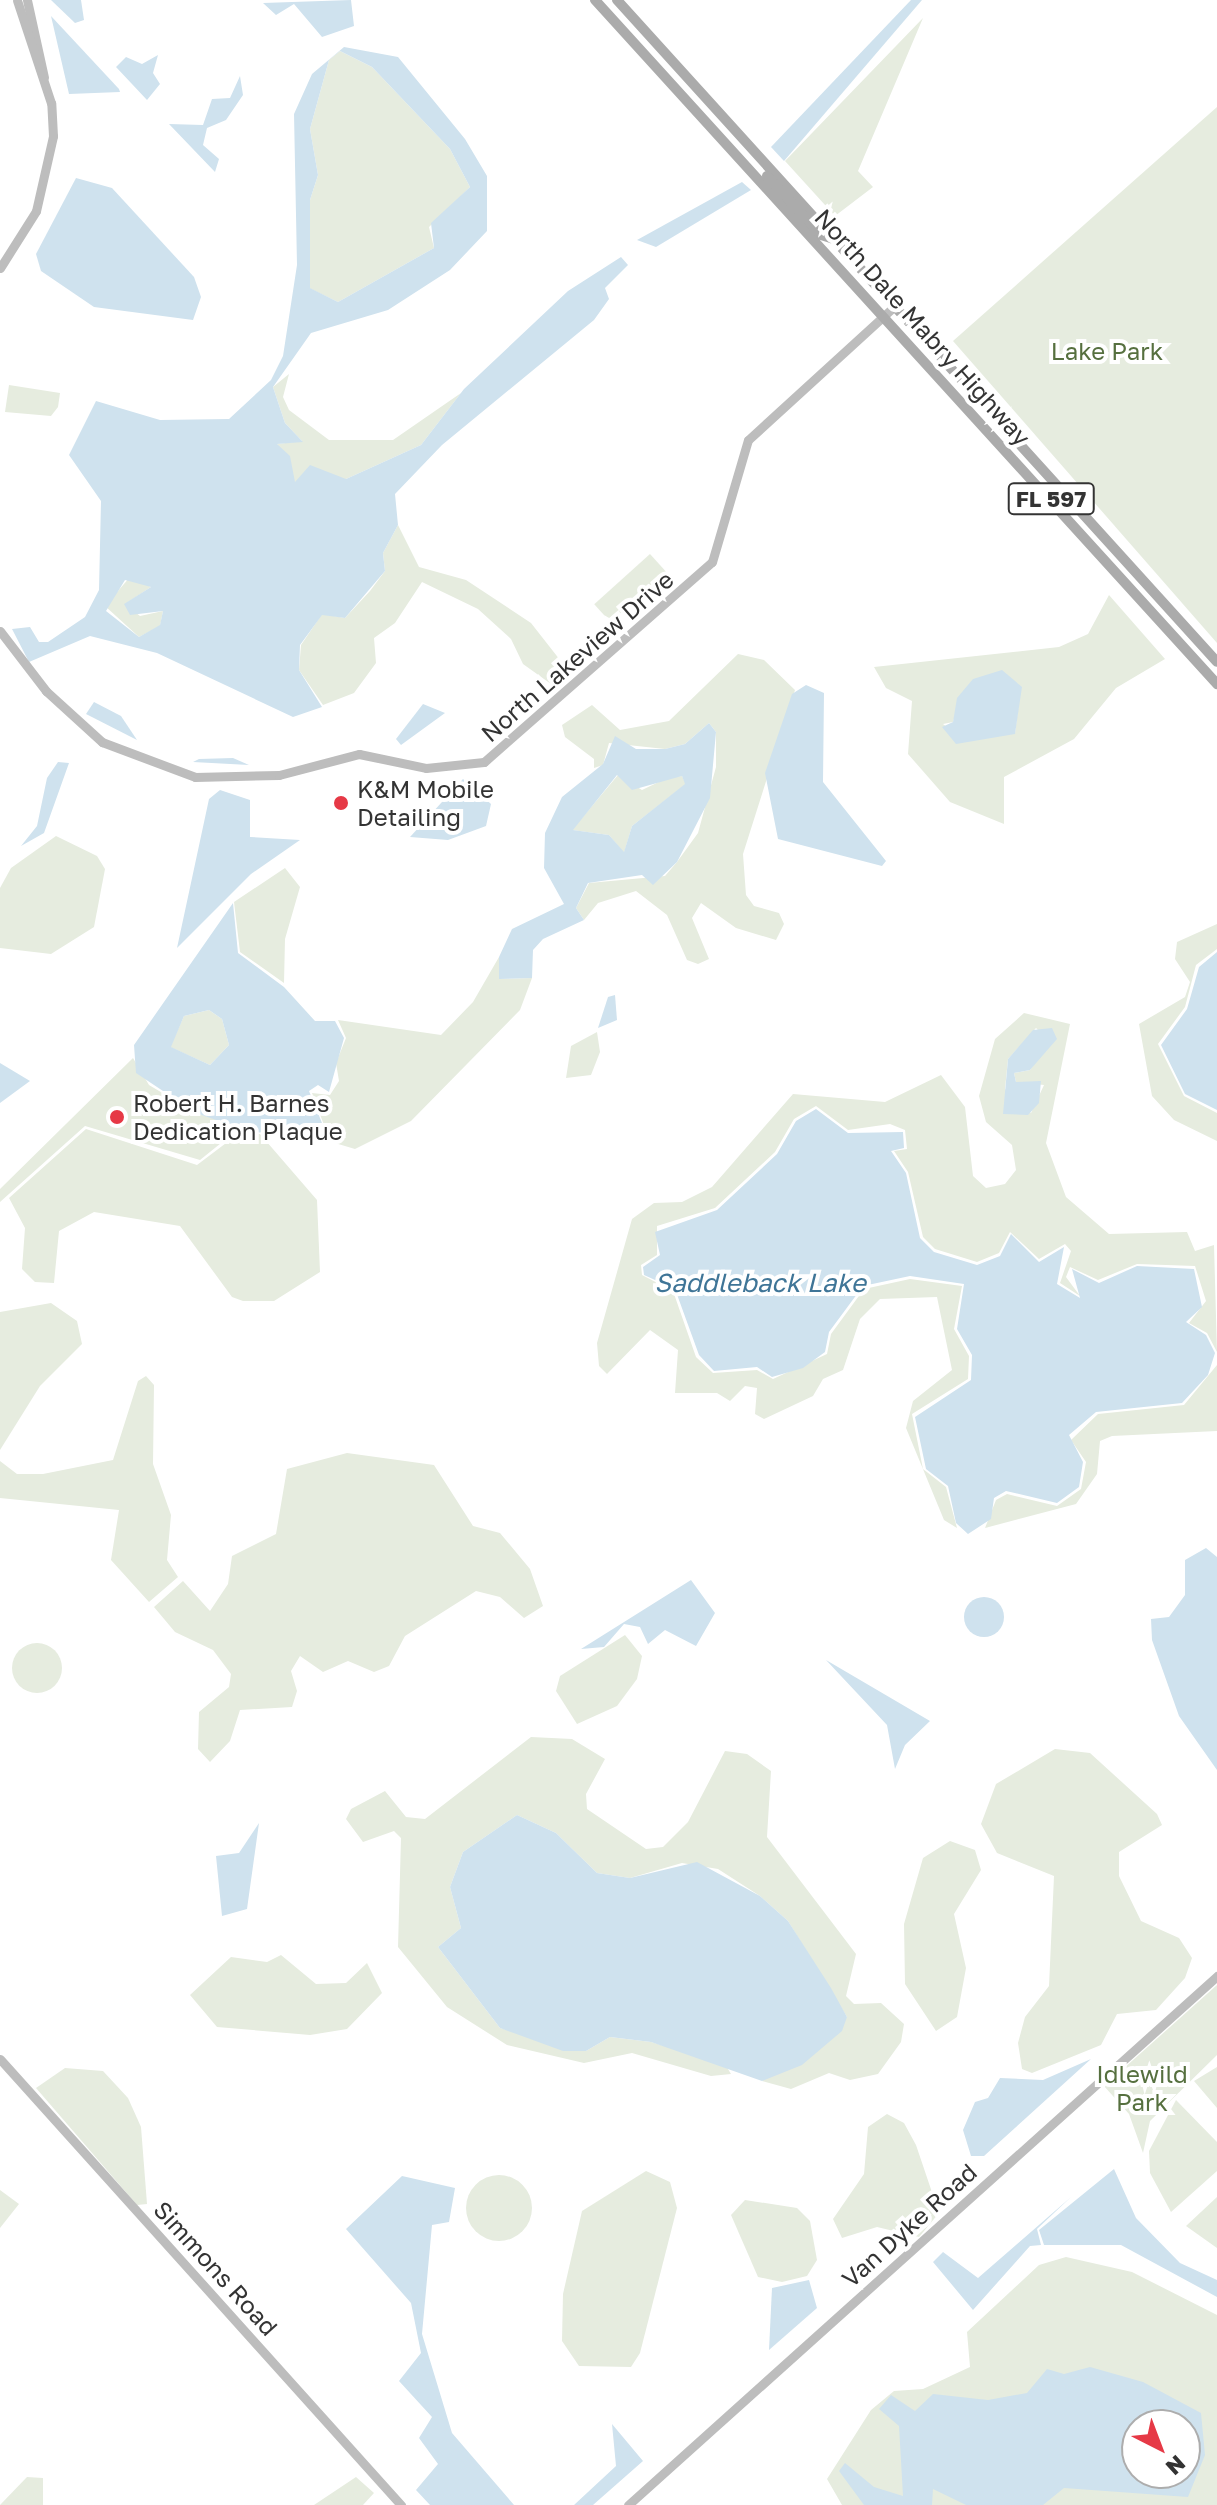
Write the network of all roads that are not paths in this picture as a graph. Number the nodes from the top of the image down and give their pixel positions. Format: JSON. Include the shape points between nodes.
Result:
{"nodes":[{"id":1,"x":17,"y":0,"type":"edge"},
{"id":2,"x":27,"y":0,"type":"edge"},
{"id":3,"x":595,"y":0,"type":"edge"},
{"id":4,"x":617,"y":0,"type":"edge"},
{"id":5,"x":44,"y":81,"type":"junction"},
{"id":6,"x":735,"y":151,"type":"junction"},
{"id":7,"x":841,"y":241,"type":"junction"},
{"id":8,"x":0,"y":268,"type":"edge"},
{"id":9,"x":897,"y":304,"type":"junction"},
{"id":10,"x":885,"y":314,"type":"junction"},
{"id":11,"x":0,"y":631,"type":"edge"},
{"id":12,"x":1217,"y":662,"type":"edge"},
{"id":13,"x":1217,"y":684,"type":"edge"},
{"id":14,"x":1217,"y":1976,"type":"edge"},
{"id":15,"x":0,"y":2059,"type":"edge"},
{"id":16,"x":401,"y":2505,"type":"edge"},
{"id":17,"x":628,"y":2505,"type":"edge"}],
"edges":[{"from":1,"to":5,"type":"street"},
{"from":2,"to":5,"type":"street"},
{"from":3,"to":6,"type":"main road","name":"North Dale Mabry Highway","number":"FL 597"},
{"from":4,"to":7,"type":"main road","name":"North Dale Mabry Highway","number":"FL 597"},
{"from":5,"to":8,"type":"street","via":[[53,136],[48,178]]},
{"from":6,"to":7,"type":"main road","via":[[756,164],[821,235]]},
{"from":6,"to":10,"type":"main road","name":"North Dale Mabry Highway","number":"FL 597"},
{"from":7,"to":9,"type":"main road","name":"North Dale Mabry Highway","number":"FL 597"},
{"from":9,"to":10,"type":"street","name":"North Lakeview Drive"},
{"from":9,"to":12,"type":"main road","name":"North Dale Mabry Highway","number":"FL 597"},
{"from":10,"to":11,"type":"street","name":"North Lakeview Drive","via":[[748,440],[712,562],[484,762],[426,768],[359,754],[264,777],[185,774],[102,742],[72,719]]},
{"from":10,"to":13,"type":"main road","name":"North Dale Mabry Highway","number":"FL 597"},
{"from":14,"to":17,"type":"street","name":"Van Dyke Road"},
{"from":15,"to":16,"type":"street","name":"Simmons Road"}]}
